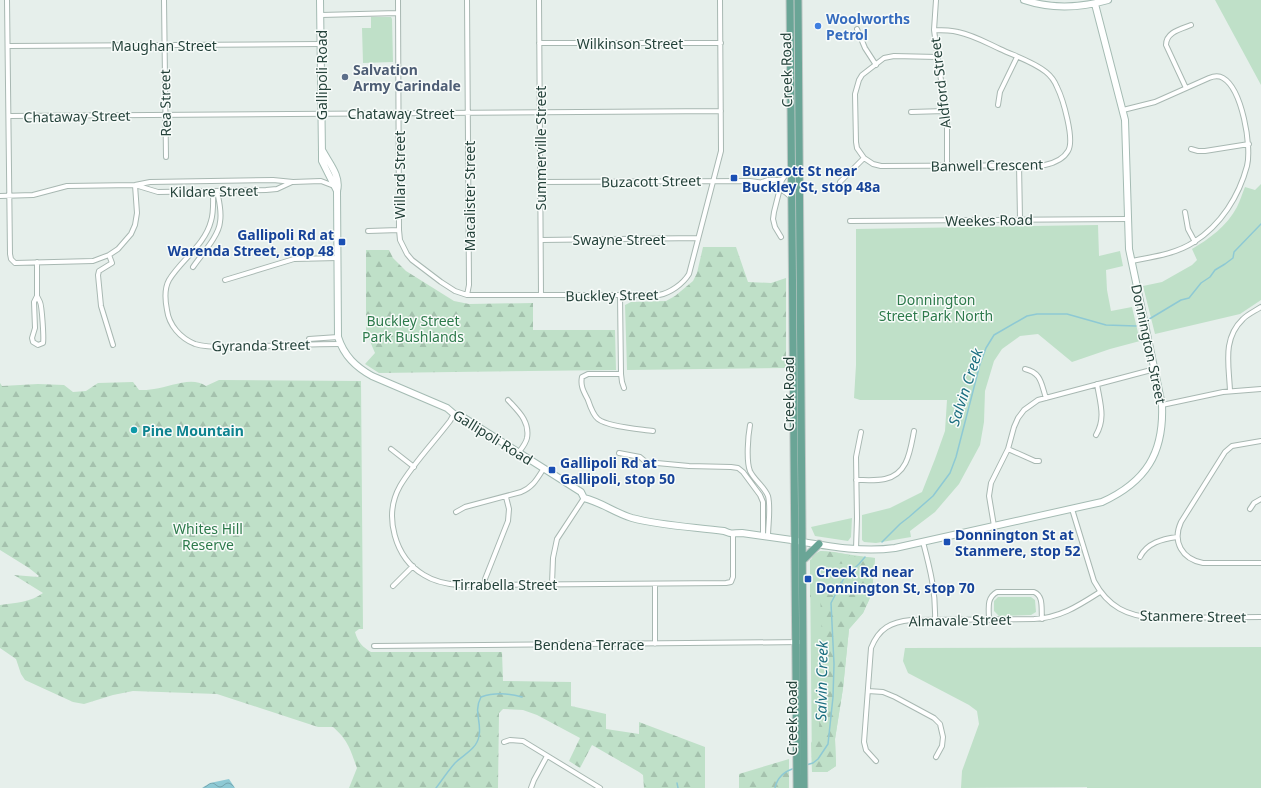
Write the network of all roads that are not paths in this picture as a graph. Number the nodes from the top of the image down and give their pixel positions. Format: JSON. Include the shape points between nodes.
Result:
{"nodes":[{"id":1,"x":8,"y":0,"type":"edge"},
{"id":2,"x":164,"y":0,"type":"edge"},
{"id":3,"x":320,"y":0,"type":"edge"},
{"id":4,"x":398,"y":0,"type":"edge"},
{"id":5,"x":467,"y":0,"type":"edge"},
{"id":6,"x":539,"y":0,"type":"edge"},
{"id":7,"x":720,"y":0,"type":"edge"},
{"id":8,"x":790,"y":0,"type":"edge"},
{"id":9,"x":798,"y":0,"type":"edge"},
{"id":10,"x":936,"y":0,"type":"edge"},
{"id":11,"x":1024,"y":0,"type":"edge"},
{"id":12,"x":1108,"y":0,"type":"edge"},
{"id":13,"x":1095,"y":4,"type":"junction"},
{"id":14,"x":398,"y":13,"type":"junction"},
{"id":15,"x":321,"y":15,"type":"junction"},
{"id":16,"x":1191,"y":25,"type":"dead end"},
{"id":17,"x":857,"y":29,"type":"dead end"},
{"id":18,"x":934,"y":30,"type":"junction"},
{"id":19,"x":539,"y":43,"type":"junction"},
{"id":20,"x":721,"y":43,"type":"junction"},
{"id":21,"x":321,"y":44,"type":"junction"},
{"id":22,"x":164,"y":45,"type":"junction"},
{"id":23,"x":8,"y":46,"type":"junction"},
{"id":24,"x":1017,"y":56,"type":"junction"},
{"id":25,"x":937,"y":57,"type":"junction"},
{"id":26,"x":876,"y":65,"type":"junction"},
{"id":27,"x":1186,"y":88,"type":"junction"},
{"id":28,"x":998,"y":105,"type":"dead end"},
{"id":29,"x":1123,"y":110,"type":"junction"},
{"id":30,"x":721,"y":111,"type":"junction"},
{"id":31,"x":945,"y":111,"type":"junction"},
{"id":32,"x":540,"y":112,"type":"junction"},
{"id":33,"x":911,"y":112,"type":"dead end"},
{"id":34,"x":399,"y":113,"type":"junction"},
{"id":35,"x":468,"y":113,"type":"junction"},
{"id":36,"x":321,"y":114,"type":"junction"},
{"id":37,"x":165,"y":115,"type":"junction"},
{"id":38,"x":8,"y":116,"type":"junction"},
{"id":39,"x":1249,"y":144,"type":"junction"},
{"id":40,"x":1191,"y":149,"type":"dead end"},
{"id":41,"x":322,"y":150,"type":"junction"},
{"id":42,"x":166,"y":157,"type":"dead end"},
{"id":43,"x":864,"y":158,"type":"junction"},
{"id":44,"x":1019,"y":164,"type":"junction"},
{"id":45,"x":792,"y":165,"type":"junction"},
{"id":46,"x":947,"y":166,"type":"junction"},
{"id":47,"x":328,"y":172,"type":"junction"},
{"id":48,"x":782,"y":180,"type":"junction"},
{"id":49,"x":321,"y":181,"type":"junction"},
{"id":50,"x":713,"y":181,"type":"junction"},
{"id":51,"x":293,"y":182,"type":"junction"},
{"id":52,"x":540,"y":182,"type":"junction"},
{"id":53,"x":762,"y":182,"type":"junction"},
{"id":54,"x":840,"y":182,"type":"dead end"},
{"id":55,"x":135,"y":185,"type":"junction"},
{"id":56,"x":336,"y":188,"type":"junction"},
{"id":57,"x":780,"y":188,"type":"junction"},
{"id":58,"x":215,"y":191,"type":"junction"},
{"id":59,"x":0,"y":196,"type":"edge"},
{"id":60,"x":9,"y":196,"type":"junction"},
{"id":61,"x":792,"y":198,"type":"junction"},
{"id":62,"x":1185,"y":212,"type":"dead end"},
{"id":63,"x":1020,"y":219,"type":"junction"},
{"id":64,"x":1128,"y":219,"type":"junction"},
{"id":65,"x":850,"y":221,"type":"dead end"},
{"id":66,"x":368,"y":230,"type":"dead end"},
{"id":67,"x":399,"y":230,"type":"junction"},
{"id":68,"x":781,"y":237,"type":"dead end"},
{"id":69,"x":698,"y":238,"type":"junction"},
{"id":70,"x":541,"y":240,"type":"junction"},
{"id":71,"x":1195,"y":242,"type":"junction"},
{"id":72,"x":109,"y":255,"type":"junction"},
{"id":73,"x":338,"y":258,"type":"junction"},
{"id":74,"x":1130,"y":261,"type":"junction"},
{"id":75,"x":37,"y":262,"type":"junction"},
{"id":76,"x":193,"y":267,"type":"dead end"},
{"id":77,"x":225,"y":280,"type":"dead end"},
{"id":78,"x":467,"y":295,"type":"junction"},
{"id":79,"x":541,"y":295,"type":"junction"},
{"id":80,"x":620,"y":295,"type":"junction"},
{"id":81,"x":37,"y":296,"type":"junction"},
{"id":82,"x":1260,"y":310,"type":"edge"},
{"id":83,"x":338,"y":337,"type":"junction"},
{"id":84,"x":309,"y":338,"type":"dead end"},
{"id":85,"x":340,"y":344,"type":"junction"},
{"id":86,"x":113,"y":345,"type":"dead end"},
{"id":87,"x":1025,"y":369,"type":"dead end"},
{"id":88,"x":1155,"y":369,"type":"junction"},
{"id":89,"x":621,"y":374,"type":"junction"},
{"id":90,"x":1097,"y":384,"type":"junction"},
{"id":91,"x":624,"y":388,"type":"dead end"},
{"id":92,"x":1261,"y":389,"type":"edge"},
{"id":93,"x":1230,"y":391,"type":"junction"},
{"id":94,"x":1046,"y":398,"type":"junction"},
{"id":95,"x":508,"y":400,"type":"dead end"},
{"id":96,"x":1162,"y":405,"type":"junction"},
{"id":97,"x":454,"y":414,"type":"junction"},
{"id":98,"x":750,"y":425,"type":"dead end"},
{"id":99,"x":653,"y":431,"type":"dead end"},
{"id":100,"x":914,"y":431,"type":"dead end"},
{"id":101,"x":861,"y":432,"type":"dead end"},
{"id":102,"x":1096,"y":436,"type":"dead end"},
{"id":103,"x":1261,"y":441,"type":"edge"},
{"id":104,"x":391,"y":449,"type":"dead end"},
{"id":105,"x":1008,"y":449,"type":"junction"},
{"id":106,"x":519,"y":452,"type":"junction"},
{"id":107,"x":619,"y":453,"type":"dead end"},
{"id":108,"x":1039,"y":461,"type":"dead end"},
{"id":109,"x":414,"y":467,"type":"junction"},
{"id":110,"x":544,"y":468,"type":"junction"},
{"id":111,"x":856,"y":480,"type":"junction"},
{"id":112,"x":506,"y":497,"type":"junction"},
{"id":113,"x":584,"y":498,"type":"junction"},
{"id":114,"x":1261,"y":499,"type":"edge"},
{"id":115,"x":769,"y":501,"type":"junction"},
{"id":116,"x":763,"y":502,"type":"junction"},
{"id":117,"x":1250,"y":509,"type":"dead end"},
{"id":118,"x":1072,"y":510,"type":"junction"},
{"id":119,"x":456,"y":512,"type":"dead end"},
{"id":120,"x":994,"y":526,"type":"junction"},
{"id":121,"x":733,"y":535,"type":"junction"},
{"id":122,"x":766,"y":536,"type":"junction"},
{"id":123,"x":1177,"y":537,"type":"junction"},
{"id":124,"x":795,"y":540,"type":"junction"},
{"id":125,"x":803,"y":541,"type":"junction"},
{"id":126,"x":923,"y":542,"type":"junction"},
{"id":127,"x":819,"y":544,"type":"junction"},
{"id":128,"x":856,"y":549,"type":"junction"},
{"id":129,"x":1140,"y":557,"type":"dead end"},
{"id":130,"x":803,"y":560,"type":"junction"},
{"id":131,"x":1261,"y":563,"type":"edge"},
{"id":132,"x":413,"y":566,"type":"junction"},
{"id":133,"x":552,"y":584,"type":"junction"},
{"id":134,"x":655,"y":584,"type":"junction"},
{"id":135,"x":484,"y":585,"type":"junction"},
{"id":136,"x":393,"y":586,"type":"dead end"},
{"id":137,"x":1100,"y":592,"type":"junction"},
{"id":138,"x":1261,"y":617,"type":"edge"},
{"id":139,"x":1042,"y":619,"type":"junction"},
{"id":140,"x":936,"y":620,"type":"junction"},
{"id":141,"x":989,"y":620,"type":"junction"},
{"id":142,"x":796,"y":642,"type":"junction"},
{"id":143,"x":803,"y":642,"type":"junction"},
{"id":144,"x":655,"y":644,"type":"junction"},
{"id":145,"x":374,"y":646,"type":"dead end"},
{"id":146,"x":868,"y":690,"type":"junction"},
{"id":147,"x":504,"y":742,"type":"dead end"},
{"id":148,"x":547,"y":756,"type":"junction"},
{"id":149,"x":936,"y":757,"type":"dead end"},
{"id":150,"x":876,"y":761,"type":"dead end"},
{"id":151,"x":531,"y":788,"type":"edge"},
{"id":152,"x":600,"y":788,"type":"edge"},
{"id":153,"x":797,"y":788,"type":"edge"},
{"id":154,"x":804,"y":788,"type":"edge"}],
"edges":[{"from":1,"to":23,"type":"street"},
{"from":2,"to":22,"type":"street","name":"Rea Street"},
{"from":3,"to":15,"type":"street","name":"Gallipoli Road"},
{"from":4,"to":14,"type":"street","name":"Willard Street"},
{"from":5,"to":35,"type":"street","name":"Macalister Street"},
{"from":6,"to":19,"type":"street","name":"Summerville Street"},
{"from":7,"to":20,"type":"street","name":"Buckley Street"},
{"from":8,"to":45,"type":"main road","name":"Creek Road"},
{"from":9,"to":125,"type":"main road","name":"Creek Road"},
{"from":10,"to":18,"type":"street","name":"Aldford Street"},
{"from":11,"to":13,"type":"street","via":[[1064,6]]},
{"from":12,"to":13,"type":"street"},
{"from":13,"to":29,"type":"street","name":"Donnington Street"},
{"from":14,"to":15,"type":"street"},
{"from":14,"to":34,"type":"street","name":"Willard Street"},
{"from":15,"to":21,"type":"street","name":"Gallipoli Road"},
{"from":16,"to":27,"type":"street","via":[[1170,34],[1166,42]]},
{"from":17,"to":26,"type":"street"},
{"from":18,"to":24,"type":"street","name":"Banwell Crescent","via":[[959,32]]},
{"from":18,"to":25,"type":"street","name":"Aldford Street"},
{"from":19,"to":20,"type":"street","name":"Wilkinson Street"},
{"from":19,"to":32,"type":"street","name":"Summerville Street"},
{"from":20,"to":30,"type":"street","name":"Buckley Street"},
{"from":21,"to":22,"type":"street","name":"Maughan Street"},
{"from":21,"to":36,"type":"street","name":"Gallipoli Road"},
{"from":22,"to":23,"type":"street","name":"Maughan Street"},
{"from":22,"to":37,"type":"street","name":"Rea Street"},
{"from":23,"to":38,"type":"street"},
{"from":24,"to":28,"type":"street","via":[[1002,86]]},
{"from":24,"to":44,"type":"street","name":"Banwell Crescent","via":[[1041,68],[1053,80],[1071,142],[1064,157],[1055,163]]},
{"from":25,"to":26,"type":"street","via":[[894,56],[884,58]]},
{"from":25,"to":31,"type":"street","name":"Aldford Street"},
{"from":26,"to":43,"type":"street","via":[[862,75],[856,89],[856,142]]},
{"from":27,"to":29,"type":"street","via":[[1155,102]]},
{"from":27,"to":39,"type":"street","via":[[1217,76],[1229,83],[1242,109]]},
{"from":29,"to":64,"type":"street","name":"Donnington Street","via":[[1126,129]]},
{"from":30,"to":32,"type":"street","name":"Chataway Street"},
{"from":30,"to":50,"type":"street","name":"Buckley Street","via":[[721,151]]},
{"from":31,"to":33,"type":"street"},
{"from":31,"to":46,"type":"street","name":"Aldford Street"},
{"from":32,"to":35,"type":"street","name":"Chataway Street"},
{"from":32,"to":52,"type":"street","name":"Summerville Street"},
{"from":34,"to":35,"type":"street","name":"Chataway Street"},
{"from":34,"to":36,"type":"street","name":"Chataway Street"},
{"from":34,"to":67,"type":"street","name":"Willard Street"},
{"from":35,"to":78,"type":"street","name":"Macalister Street"},
{"from":36,"to":37,"type":"street","name":"Chataway Street"},
{"from":36,"to":41,"type":"street","name":"Gallipoli Road"},
{"from":37,"to":38,"type":"street","name":"Chataway Street"},
{"from":37,"to":42,"type":"street","name":"Rea Street"},
{"from":38,"to":60,"type":"street"},
{"from":39,"to":40,"type":"street","via":[[1205,151]]},
{"from":39,"to":71,"type":"street","via":[[1247,166],[1235,196],[1222,217]]},
{"from":41,"to":47,"type":"street","name":"Gallipoli Road","via":[[322,161]]},
{"from":41,"to":56,"type":"street","name":"Gallipoli Road","via":[[337,176],[339,184]]},
{"from":43,"to":46,"type":"street","name":"Banwell Crescent","via":[[881,166]]},
{"from":43,"to":54,"type":"street"},
{"from":44,"to":46,"type":"street","name":"Banwell Crescent"},
{"from":44,"to":63,"type":"street"},
{"from":45,"to":48,"type":"street"},
{"from":45,"to":61,"type":"main road","name":"Creek Road"},
{"from":47,"to":49,"type":"street"},
{"from":47,"to":56,"type":"street","name":"Gallipoli Road"},
{"from":48,"to":53,"type":"street","name":"Buzacott Street"},
{"from":48,"to":57,"type":"street"},
{"from":49,"to":51,"type":"street","name":"Kildare Street"},
{"from":49,"to":56,"type":"street","name":"Kildare Street"},
{"from":50,"to":52,"type":"street","name":"Buzacott Street"},
{"from":50,"to":53,"type":"street","name":"Buzacott Street"},
{"from":50,"to":69,"type":"street","name":"Buckley Street"},
{"from":51,"to":55,"type":"street","name":"Kildare Street","via":[[150,182]]},
{"from":51,"to":58,"type":"street","name":"Kildare Street","via":[[266,190]]},
{"from":52,"to":70,"type":"street","name":"Summerville Street"},
{"from":53,"to":57,"type":"street","name":"Buzacott Street"},
{"from":55,"to":58,"type":"street","name":"Kildare Street","via":[[158,192]]},
{"from":55,"to":60,"type":"street","name":"Kildare Street","via":[[67,186],[32,195]]},
{"from":55,"to":72,"type":"street","via":[[135,225],[118,249]]},
{"from":56,"to":73,"type":"street","name":"Gallipoli Road"},
{"from":57,"to":61,"type":"street","name":"Buzacott Street"},
{"from":57,"to":68,"type":"street","via":[[773,219]]},
{"from":58,"to":76,"type":"street","via":[[221,212],[220,223],[217,233]]},
{"from":58,"to":85,"type":"street","name":"Gyranda Street","via":[[212,221],[199,243],[173,274],[165,292],[167,313],[178,333],[194,344],[206,347]]},
{"from":59,"to":60,"type":"street","name":"Kildare Street"},
{"from":60,"to":75,"type":"street","via":[[11,259],[15,263]]},
{"from":61,"to":124,"type":"main road","name":"Creek Road"},
{"from":62,"to":71,"type":"street","via":[[1188,228]]},
{"from":63,"to":64,"type":"street","name":"Weekes Road"},
{"from":63,"to":65,"type":"street","name":"Weekes Road"},
{"from":64,"to":74,"type":"street","name":"Donnington Street"},
{"from":66,"to":67,"type":"street"},
{"from":67,"to":78,"type":"street","name":"Buckley Street","via":[[400,240],[412,260],[455,291]]},
{"from":69,"to":70,"type":"street","name":"Swayne Street"},
{"from":69,"to":80,"type":"street","name":"Buckley Street","via":[[689,274],[668,294]]},
{"from":70,"to":79,"type":"street","name":"Summerville Street"},
{"from":71,"to":74,"type":"street","via":[[1170,253]]},
{"from":72,"to":75,"type":"street","via":[[93,261]]},
{"from":72,"to":86,"type":"street","via":[[112,262],[99,271],[98,275],[101,306]]},
{"from":73,"to":77,"type":"street","via":[[294,259]]},
{"from":73,"to":83,"type":"street","name":"Gallipoli Road"},
{"from":74,"to":88,"type":"street","name":"Donnington Street"},
{"from":75,"to":81,"type":"street"},
{"from":78,"to":79,"type":"street","name":"Buckley Street"},
{"from":79,"to":80,"type":"street","name":"Buckley Street"},
{"from":80,"to":89,"type":"street"},
{"from":81,"to":81,"type":"street","via":[[44,339],[43,343],[38,345],[32,338],[34,302]]},
{"from":82,"to":93,"type":"street","via":[[1244,318],[1236,326],[1228,344]]},
{"from":83,"to":84,"type":"street"},
{"from":83,"to":85,"type":"street","name":"Gallipoli Road"},
{"from":85,"to":97,"type":"street","name":"Gallipoli Road","via":[[345,354],[362,370],[447,408]]},
{"from":87,"to":94,"type":"street","via":[[1040,378]]},
{"from":88,"to":90,"type":"street"},
{"from":88,"to":96,"type":"street","name":"Donnington Street"},
{"from":89,"to":91,"type":"street"},
{"from":89,"to":99,"type":"street","via":[[588,374],[582,377],[580,384],[594,414],[604,422]]},
{"from":90,"to":94,"type":"street"},
{"from":90,"to":102,"type":"street","via":[[1102,418]]},
{"from":92,"to":93,"type":"street"},
{"from":93,"to":96,"type":"street"},
{"from":94,"to":105,"type":"street","via":[[1038,400],[1024,410],[1014,427]]},
{"from":95,"to":106,"type":"street","via":[[525,420],[527,429],[527,439]]},
{"from":96,"to":118,"type":"street","name":"Donnington Street","via":[[1161,437],[1151,461],[1138,479],[1114,497]]},
{"from":97,"to":106,"type":"street","name":"Gallipoli Road"},
{"from":97,"to":109,"type":"street","name":"Tirrabella Street"},
{"from":98,"to":115,"type":"street","via":[[750,472],[765,491]]},
{"from":100,"to":111,"type":"street","via":[[908,459],[900,471],[884,479]]},
{"from":101,"to":111,"type":"street","via":[[856,457]]},
{"from":103,"to":123,"type":"street","via":[[1232,446],[1225,452],[1181,522]]},
{"from":104,"to":109,"type":"street"},
{"from":105,"to":108,"type":"street"},
{"from":105,"to":120,"type":"street","via":[[991,483],[990,505]]},
{"from":106,"to":110,"type":"street","name":"Gallipoli Road"},
{"from":107,"to":116,"type":"street","via":[[640,457],[646,462],[738,468]]},
{"from":109,"to":132,"type":"street","name":"Tirrabella Street","via":[[400,487],[393,513],[395,537]]},
{"from":110,"to":112,"type":"street","via":[[529,488]]},
{"from":110,"to":113,"type":"street","name":"Gallipoli Road","via":[[581,492]]},
{"from":111,"to":128,"type":"street"},
{"from":112,"to":119,"type":"street","via":[[465,507]]},
{"from":112,"to":135,"type":"street","via":[[508,521]]},
{"from":113,"to":121,"type":"street","name":"Gallipoli Road","via":[[631,518],[724,531]]},
{"from":113,"to":133,"type":"street","via":[[557,539]]},
{"from":114,"to":117,"type":"street"},
{"from":115,"to":116,"type":"street"},
{"from":115,"to":122,"type":"street"},
{"from":116,"to":122,"type":"street"},
{"from":118,"to":120,"type":"street","name":"Donnington Street"},
{"from":118,"to":137,"type":"street","name":"Stanmere Street","via":[[1094,582]]},
{"from":120,"to":126,"type":"street","name":"Donnington Street"},
{"from":121,"to":122,"type":"street","name":"Gallipoli Road","via":[[741,533]]},
{"from":121,"to":134,"type":"street","name":"Tirrabella Street","via":[[731,582]]},
{"from":122,"to":124,"type":"street","name":"Gallipoli Road"},
{"from":123,"to":129,"type":"street","via":[[1152,544]]},
{"from":123,"to":131,"type":"street","via":[[1184,554],[1197,562]]},
{"from":124,"to":125,"type":"street","name":"Gallipoli Road"},
{"from":124,"to":142,"type":"main road","name":"Creek Road"},
{"from":125,"to":127,"type":"street","name":"Donnington Street"},
{"from":125,"to":130,"type":"main road","name":"Creek Road"},
{"from":126,"to":128,"type":"street","name":"Donnington Street","via":[[887,549]]},
{"from":126,"to":140,"type":"street","via":[[935,595]]},
{"from":127,"to":128,"type":"street","name":"Donnington Street"},
{"from":127,"to":130,"type":"main road"},
{"from":130,"to":143,"type":"main road","name":"Creek Road"},
{"from":132,"to":135,"type":"street","name":"Tirrabella Street","via":[[423,575],[436,581],[459,586]]},
{"from":132,"to":136,"type":"street"},
{"from":133,"to":134,"type":"street","name":"Tirrabella Street"},
{"from":133,"to":135,"type":"street","name":"Tirrabella Street"},
{"from":134,"to":144,"type":"street"},
{"from":137,"to":138,"type":"street","name":"Stanmere Street","via":[[1110,603],[1139,617]]},
{"from":137,"to":139,"type":"street","name":"Almavale Street","via":[[1066,612]]},
{"from":139,"to":141,"type":"street","name":"Almavale Street"},
{"from":139,"to":141,"type":"street","via":[[1041,598],[1038,594],[997,592],[989,600]]},
{"from":140,"to":141,"type":"street","name":"Almavale Street"},
{"from":140,"to":146,"type":"street","name":"Almavale Street","via":[[901,621],[883,630],[871,648]]},
{"from":142,"to":143,"type":"street","name":"Bendena Terrace"},
{"from":142,"to":144,"type":"street","name":"Bendena Terrace"},
{"from":142,"to":153,"type":"main road","name":"Creek Road"},
{"from":143,"to":154,"type":"main road","name":"Creek Road"},
{"from":144,"to":145,"type":"street","name":"Bendena Terrace"},
{"from":146,"to":149,"type":"street","via":[[895,696],[934,718],[940,724],[943,737],[942,746]]},
{"from":146,"to":150,"type":"street","name":"Almavale Street","via":[[864,742],[866,750]]},
{"from":147,"to":148,"type":"street","via":[[523,741]]},
{"from":148,"to":151,"type":"street"},
{"from":148,"to":152,"type":"street"}]}
